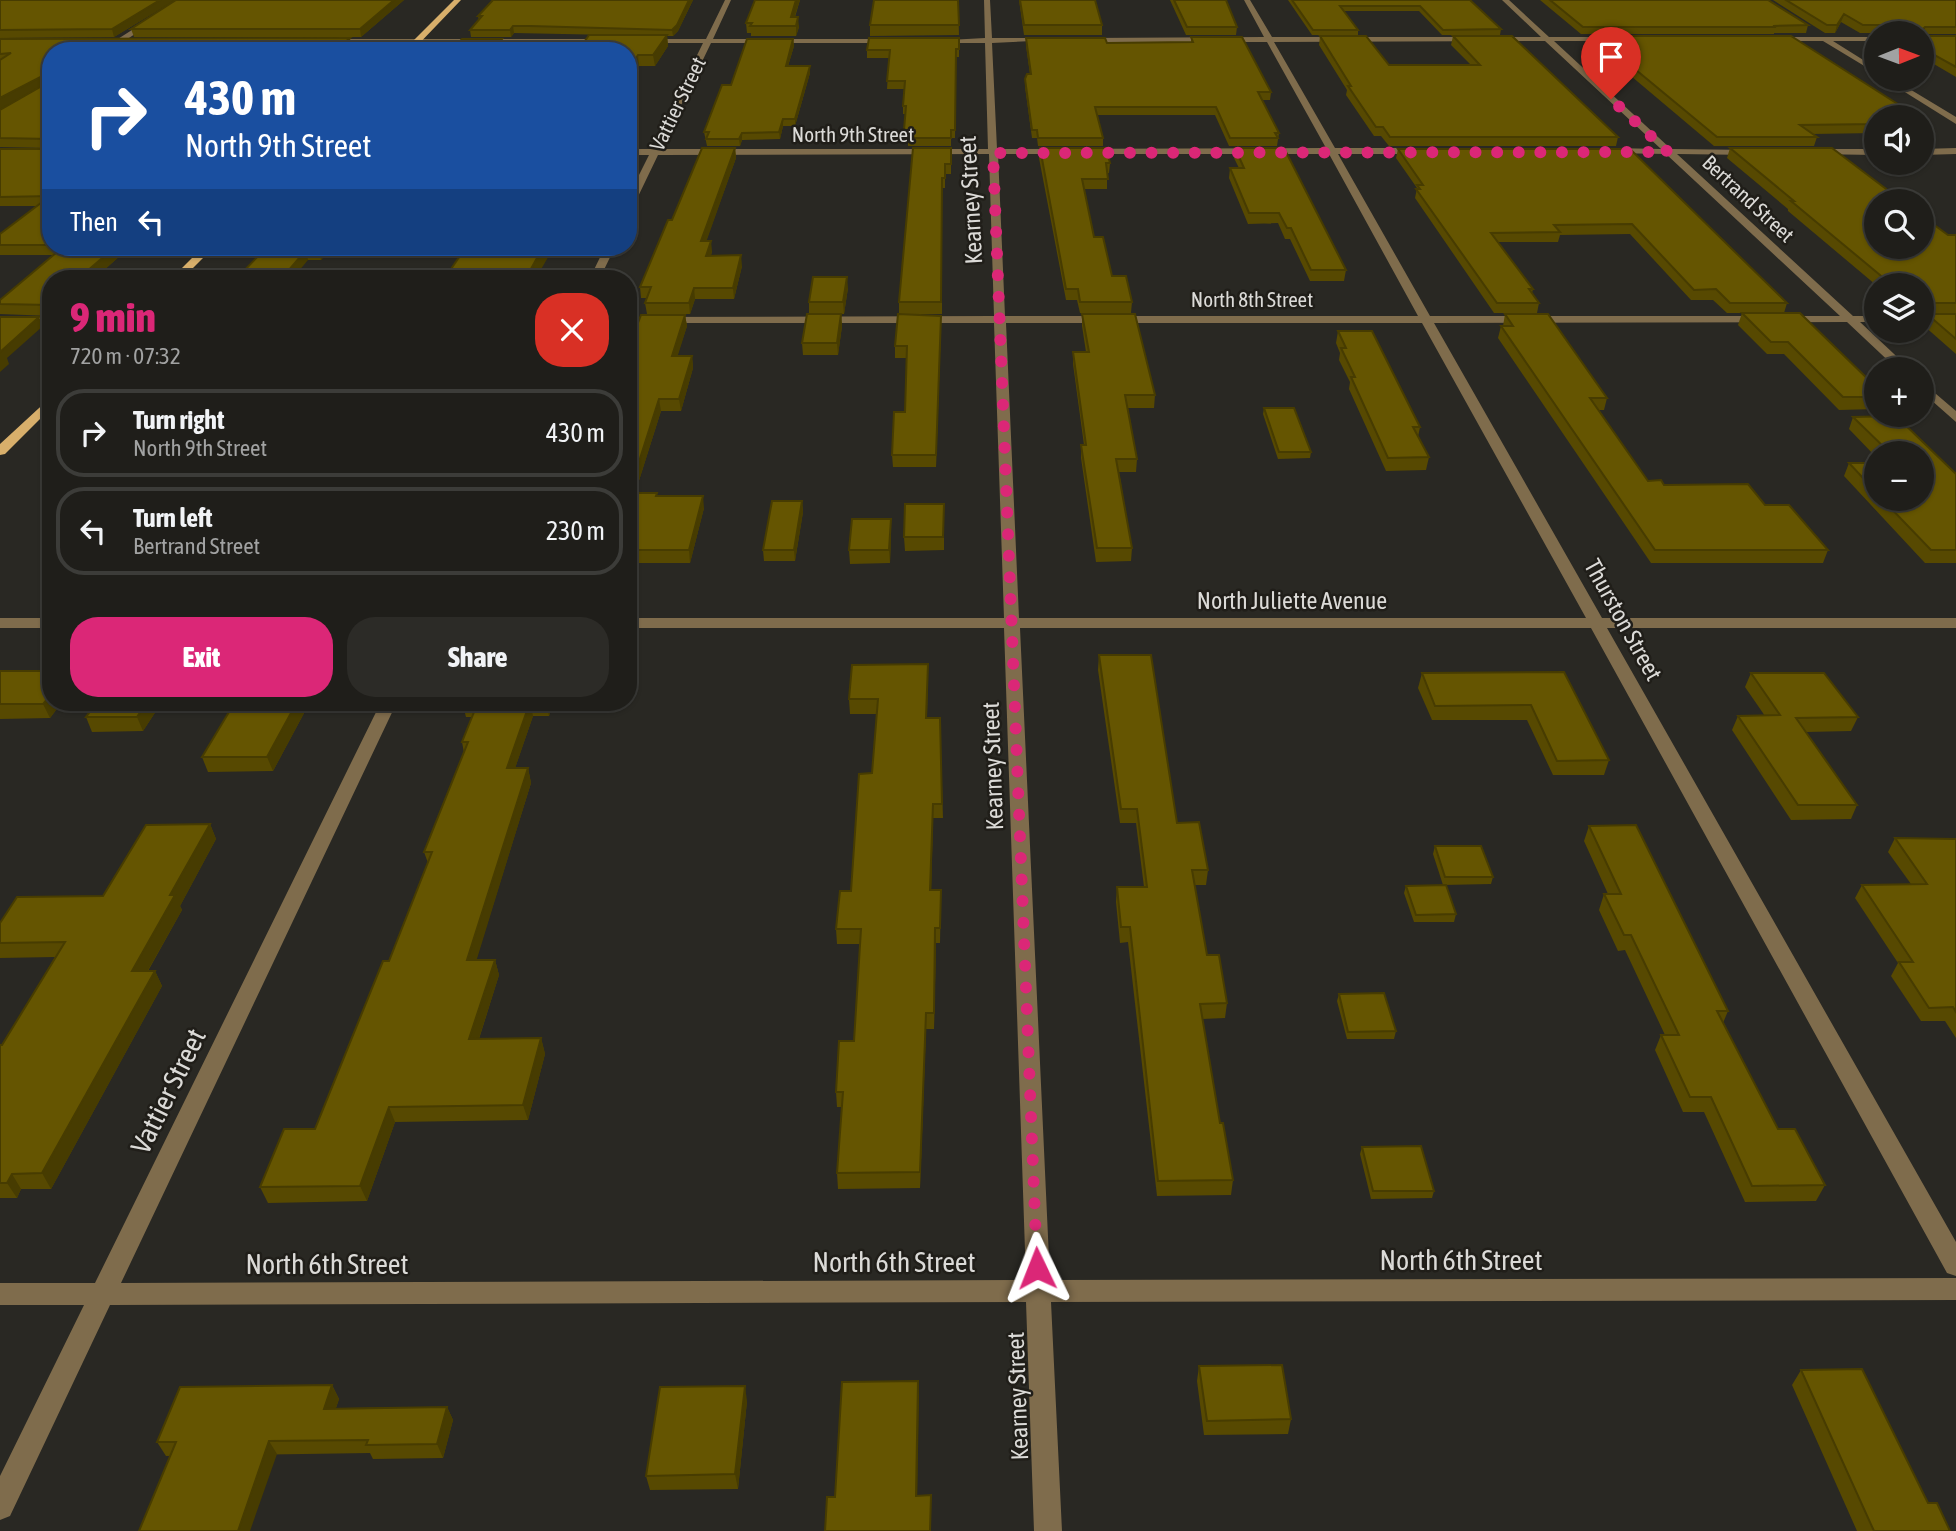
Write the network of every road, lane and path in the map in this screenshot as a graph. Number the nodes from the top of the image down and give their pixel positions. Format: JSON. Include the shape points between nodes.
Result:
{"nodes":[{"id":1,"x":184,"y":0,"type":"edge"},
{"id":2,"x":458,"y":0,"type":"edge"},
{"id":3,"x":729,"y":0,"type":"edge"},
{"id":4,"x":988,"y":0,"type":"edge"},
{"id":5,"x":1247,"y":0,"type":"edge"},
{"id":6,"x":1505,"y":0,"type":"edge"},
{"id":7,"x":1806,"y":27,"type":"edge"},
{"id":8,"x":1622,"y":39,"type":"edge"},
{"id":9,"x":1766,"y":39,"type":"edge"},
{"id":10,"x":1825,"y":39,"type":"junction"},
{"id":11,"x":1864,"y":39,"type":"edge"},
{"id":12,"x":989,"y":40,"type":"junction"},
{"id":13,"x":1063,"y":40,"type":"edge"},
{"id":14,"x":1076,"y":40,"type":"edge"},
{"id":15,"x":1269,"y":40,"type":"junction"},
{"id":16,"x":1548,"y":40,"type":"junction"},
{"id":17,"x":325,"y":41,"type":"edge"},
{"id":18,"x":416,"y":41,"type":"junction"},
{"id":19,"x":623,"y":41,"type":"edge"},
{"id":20,"x":637,"y":41,"type":"edge"},
{"id":21,"x":709,"y":41,"type":"junction"},
{"id":22,"x":904,"y":41,"type":"edge"},
{"id":23,"x":931,"y":41,"type":"edge"},
{"id":24,"x":117,"y":42,"type":"joint"},
{"id":25,"x":140,"y":42,"type":"edge"},
{"id":26,"x":1864,"y":63,"type":"edge"},
{"id":27,"x":1907,"y":91,"type":"edge"},
{"id":28,"x":1956,"y":121,"type":"edge"},
{"id":29,"x":1436,"y":151,"type":"edge"},
{"id":30,"x":1597,"y":151,"type":"edge"},
{"id":31,"x":637,"y":152,"type":"edge"},
{"id":32,"x":654,"y":152,"type":"junction"},
{"id":33,"x":1332,"y":152,"type":"junction"},
{"id":34,"x":1668,"y":152,"type":"junction"},
{"id":35,"x":1761,"y":152,"type":"edge"},
{"id":36,"x":1800,"y":152,"type":"edge"},
{"id":37,"x":1864,"y":152,"type":"edge"},
{"id":38,"x":1934,"y":152,"type":"edge"},
{"id":39,"x":1956,"y":152,"type":"edge"},
{"id":40,"x":993,"y":153,"type":"junction"},
{"id":41,"x":637,"y":188,"type":"edge"},
{"id":42,"x":200,"y":256,"type":"edge"},
{"id":43,"x":185,"y":270,"type":"edge"},
{"id":44,"x":1426,"y":319,"type":"junction"},
{"id":45,"x":1849,"y":319,"type":"junction"},
{"id":46,"x":1864,"y":319,"type":"edge"},
{"id":47,"x":0,"y":320,"type":"edge"},
{"id":48,"x":42,"y":320,"type":"edge"},
{"id":49,"x":637,"y":320,"type":"edge"},
{"id":50,"x":1001,"y":320,"type":"junction"},
{"id":51,"x":1891,"y":357,"type":"edge"},
{"id":52,"x":1934,"y":397,"type":"edge"},
{"id":53,"x":42,"y":410,"type":"edge"},
{"id":54,"x":1956,"y":418,"type":"edge"},
{"id":55,"x":0,"y":451,"type":"edge"},
{"id":56,"x":0,"y":623,"type":"edge"},
{"id":57,"x":637,"y":623,"type":"edge"},
{"id":58,"x":1013,"y":623,"type":"junction"},
{"id":59,"x":1596,"y":623,"type":"junction"},
{"id":60,"x":1956,"y":623,"type":"edge"},
{"id":61,"x":42,"y":624,"type":"edge"},
{"id":62,"x":385,"y":711,"type":"edge"},
{"id":63,"x":1956,"y":1265,"type":"edge"},
{"id":64,"x":1956,"y":1289,"type":"edge"},
{"id":65,"x":1038,"y":1292,"type":"junction"},
{"id":66,"x":0,"y":1294,"type":"edge"},
{"id":67,"x":102,"y":1294,"type":"junction"},
{"id":68,"x":0,"y":1506,"type":"edge"},
{"id":69,"x":1048,"y":1531,"type":"edge"}],
"edges":[{"from":1,"to":24,"type":"street"},
{"from":2,"to":18,"type":"main road"},
{"from":3,"to":21,"type":"street","name":"Vattier Street"},
{"from":4,"to":12,"type":"street","name":"Kearney Street"},
{"from":5,"to":15,"type":"street","name":"Thurston Street"},
{"from":6,"to":16,"type":"street","name":"Bertrand Street"},
{"from":7,"to":10,"type":"street"},
{"from":8,"to":16,"type":"street"},
{"from":9,"to":10,"type":"street"},
{"from":10,"to":11,"type":"street"},
{"from":10,"to":26,"type":"street"},
{"from":12,"to":13,"type":"street"},
{"from":12,"to":23,"type":"street"},
{"from":12,"to":40,"type":"street","name":"Kearney Street"},
{"from":14,"to":15,"type":"street"},
{"from":15,"to":16,"type":"street"},
{"from":15,"to":33,"type":"street","name":"Thurston Street"},
{"from":16,"to":34,"type":"street","name":"Bertrand Street"},
{"from":17,"to":18,"type":"street"},
{"from":18,"to":19,"type":"street"},
{"from":20,"to":21,"type":"street"},
{"from":21,"to":22,"type":"street"},
{"from":21,"to":32,"type":"street","name":"Vattier Street"},
{"from":24,"to":25,"type":"street"},
{"from":27,"to":28,"type":"street"},
{"from":29,"to":33,"type":"street","name":"North 9th Street"},
{"from":30,"to":34,"type":"street"},
{"from":31,"to":32,"type":"street","name":"North 9th Street"},
{"from":32,"to":40,"type":"street","name":"North 9th Street"},
{"from":32,"to":41,"type":"street","name":"Vattier Street"},
{"from":33,"to":40,"type":"street","name":"North 9th Street"},
{"from":33,"to":44,"type":"street","name":"Thurston Street"},
{"from":34,"to":35,"type":"street"},
{"from":34,"to":45,"type":"street","name":"Bertrand Street"},
{"from":36,"to":37,"type":"street"},
{"from":38,"to":39,"type":"street"},
{"from":40,"to":50,"type":"street","name":"Kearney Street"},
{"from":42,"to":43,"type":"main road"},
{"from":44,"to":45,"type":"street","name":"North 8th Street"},
{"from":44,"to":50,"type":"street","name":"North 8th Street"},
{"from":44,"to":59,"type":"street","name":"Thurston Street"},
{"from":45,"to":46,"type":"street","name":"North 8th Street"},
{"from":45,"to":51,"type":"street","name":"Bertrand Street"},
{"from":47,"to":48,"type":"street"},
{"from":49,"to":50,"type":"street","name":"North 8th Street"},
{"from":50,"to":58,"type":"street","name":"Kearney Street"},
{"from":52,"to":54,"type":"street"},
{"from":53,"to":55,"type":"main road"},
{"from":56,"to":61,"type":"street"},
{"from":57,"to":58,"type":"street","name":"North Juliette Avenue"},
{"from":58,"to":59,"type":"street","name":"North Juliette Avenue"},
{"from":58,"to":65,"type":"street","name":"Kearney Street"},
{"from":59,"to":60,"type":"street","name":"North Juliette Avenue"},
{"from":59,"to":63,"type":"street","name":"Thurston Street"},
{"from":62,"to":67,"type":"street","name":"Vattier Street"},
{"from":64,"to":65,"type":"street","name":"North 6th Street"},
{"from":65,"to":67,"type":"street","name":"North 6th Street"},
{"from":65,"to":69,"type":"street","name":"Kearney Street"},
{"from":66,"to":67,"type":"street","name":"North 6th Street"},
{"from":67,"to":68,"type":"street","name":"Vattier Street"}]}
